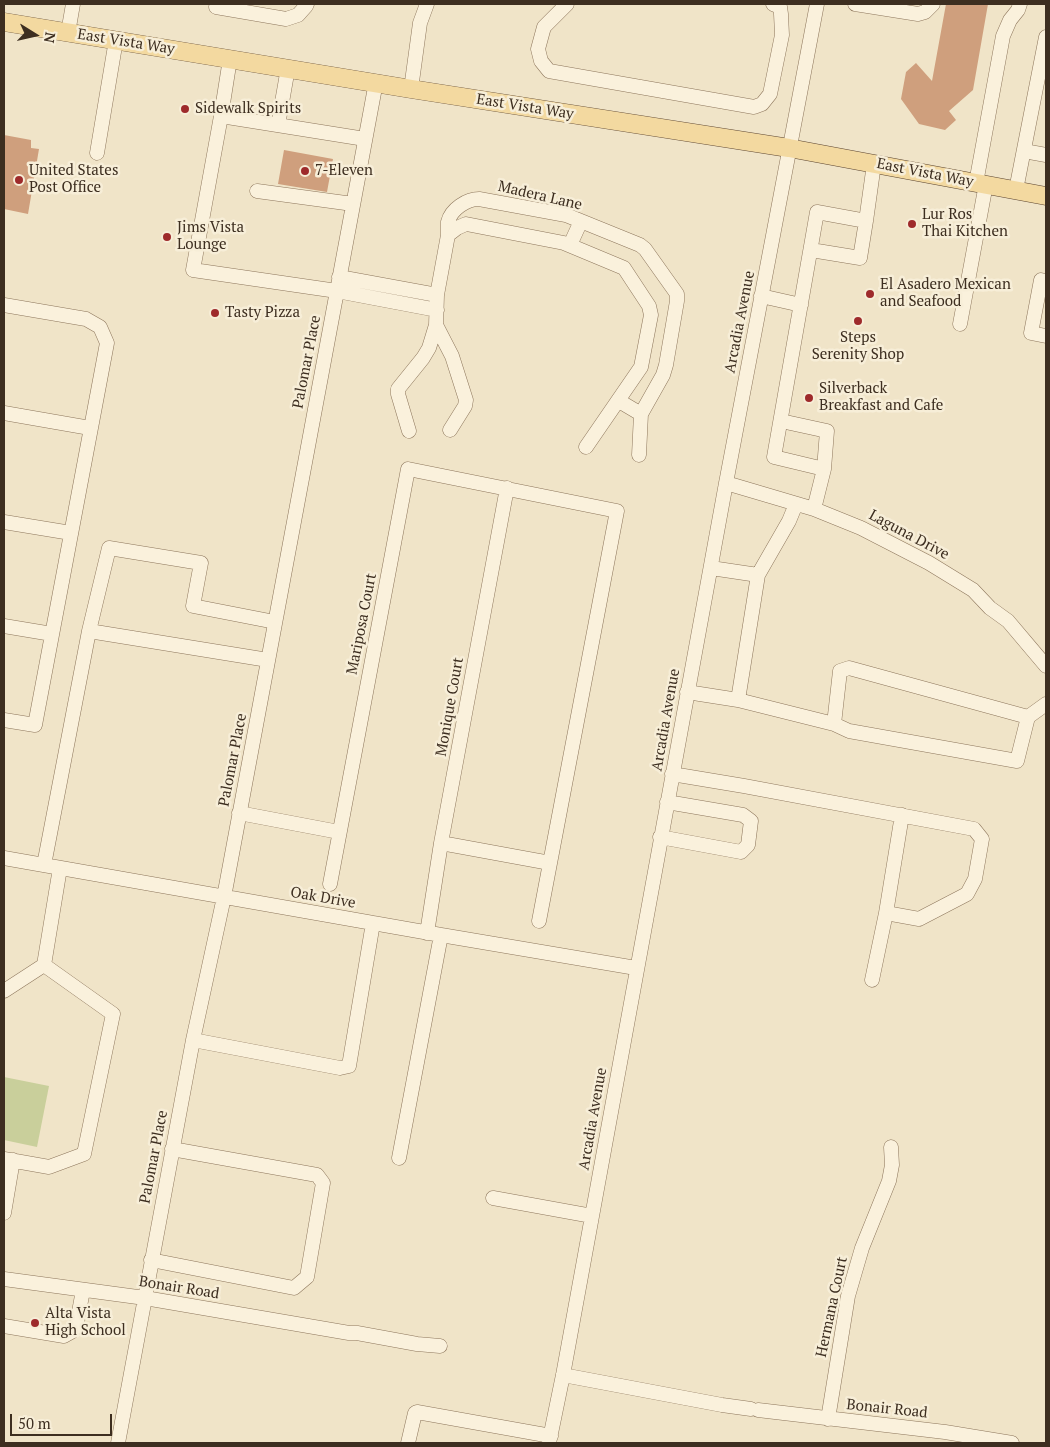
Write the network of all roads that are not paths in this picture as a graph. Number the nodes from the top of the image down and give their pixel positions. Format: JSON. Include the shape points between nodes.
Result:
{"nodes":[{"id":1,"x":73,"y":4,"type":"edge"},
{"id":2,"x":307,"y":4,"type":"edge"},
{"id":3,"x":427,"y":4,"type":"edge"},
{"id":4,"x":567,"y":4,"type":"edge"},
{"id":5,"x":773,"y":4,"type":"edge"},
{"id":6,"x":817,"y":4,"type":"edge"},
{"id":7,"x":855,"y":4,"type":"edge"},
{"id":8,"x":933,"y":4,"type":"edge"},
{"id":9,"x":1020,"y":4,"type":"edge"},
{"id":10,"x":216,"y":7,"type":"dead end"},
{"id":11,"x":894,"y":7,"type":"edge"},
{"id":12,"x":4,"y":22,"type":"edge"},
{"id":13,"x":68,"y":33,"type":"junction"},
{"id":14,"x":1046,"y":37,"type":"edge"},
{"id":15,"x":116,"y":40,"type":"junction"},
{"id":16,"x":230,"y":59,"type":"junction"},
{"id":17,"x":288,"y":68,"type":"junction"},
{"id":18,"x":376,"y":82,"type":"junction"},
{"id":19,"x":410,"y":88,"type":"junction"},
{"id":20,"x":221,"y":116,"type":"junction"},
{"id":21,"x":278,"y":125,"type":"junction"},
{"id":22,"x":365,"y":139,"type":"junction"},
{"id":23,"x":789,"y":148,"type":"junction"},
{"id":24,"x":1024,"y":151,"type":"junction"},
{"id":25,"x":97,"y":153,"type":"dead end"},
{"id":26,"x":1046,"y":155,"type":"edge"},
{"id":27,"x":874,"y":164,"type":"junction"},
{"id":28,"x":981,"y":183,"type":"junction"},
{"id":29,"x":1016,"y":190,"type":"junction"},
{"id":30,"x":257,"y":191,"type":"dead end"},
{"id":31,"x":1046,"y":196,"type":"edge"},
{"id":32,"x":353,"y":204,"type":"junction"},
{"id":33,"x":581,"y":221,"type":"junction"},
{"id":34,"x":866,"y":221,"type":"junction"},
{"id":35,"x":448,"y":235,"type":"junction"},
{"id":36,"x":570,"y":245,"type":"junction"},
{"id":37,"x":811,"y":250,"type":"junction"},
{"id":38,"x":339,"y":277,"type":"junction"},
{"id":39,"x":1046,"y":278,"type":"edge"},
{"id":40,"x":337,"y":291,"type":"junction"},
{"id":41,"x":437,"y":295,"type":"junction"},
{"id":42,"x":761,"y":296,"type":"junction"},
{"id":43,"x":4,"y":304,"type":"edge"},
{"id":44,"x":801,"y":305,"type":"junction"},
{"id":45,"x":437,"y":310,"type":"junction"},
{"id":46,"x":960,"y":324,"type":"dead end"},
{"id":47,"x":436,"y":325,"type":"junction"},
{"id":48,"x":1046,"y":336,"type":"edge"},
{"id":49,"x":619,"y":401,"type":"junction"},
{"id":50,"x":4,"y":413,"type":"edge"},
{"id":51,"x":641,"y":414,"type":"junction"},
{"id":52,"x":781,"y":421,"type":"junction"},
{"id":53,"x":90,"y":428,"type":"junction"},
{"id":54,"x":450,"y":430,"type":"dead end"},
{"id":55,"x":409,"y":431,"type":"dead end"},
{"id":56,"x":586,"y":447,"type":"dead end"},
{"id":57,"x":639,"y":455,"type":"dead end"},
{"id":58,"x":824,"y":469,"type":"junction"},
{"id":59,"x":726,"y":483,"type":"junction"},
{"id":60,"x":506,"y":488,"type":"junction"},
{"id":61,"x":796,"y":504,"type":"junction"},
{"id":62,"x":814,"y":509,"type":"junction"},
{"id":63,"x":4,"y":522,"type":"edge"},
{"id":64,"x":71,"y":533,"type":"junction"},
{"id":65,"x":711,"y":568,"type":"junction"},
{"id":66,"x":758,"y":575,"type":"junction"},
{"id":67,"x":275,"y":622,"type":"junction"},
{"id":68,"x":4,"y":626,"type":"edge"},
{"id":69,"x":89,"y":631,"type":"junction"},
{"id":70,"x":52,"y":634,"type":"junction"},
{"id":71,"x":268,"y":660,"type":"junction"},
{"id":72,"x":1046,"y":666,"type":"edge"},
{"id":73,"x":688,"y":692,"type":"junction"},
{"id":74,"x":738,"y":700,"type":"junction"},
{"id":75,"x":1046,"y":704,"type":"edge"},
{"id":76,"x":1028,"y":717,"type":"junction"},
{"id":77,"x":4,"y":720,"type":"edge"},
{"id":78,"x":834,"y":724,"type":"junction"},
{"id":79,"x":672,"y":774,"type":"junction"},
{"id":80,"x":667,"y":802,"type":"junction"},
{"id":81,"x":239,"y":813,"type":"junction"},
{"id":82,"x":902,"y":815,"type":"junction"},
{"id":83,"x":340,"y":832,"type":"junction"},
{"id":84,"x":660,"y":837,"type":"junction"},
{"id":85,"x":441,"y":843,"type":"junction"},
{"id":86,"x":4,"y":858,"type":"edge"},
{"id":87,"x":550,"y":863,"type":"junction"},
{"id":88,"x":44,"y":865,"type":"junction"},
{"id":89,"x":60,"y":868,"type":"junction"},
{"id":90,"x":330,"y":884,"type":"dead end"},
{"id":91,"x":224,"y":897,"type":"junction"},
{"id":92,"x":886,"y":913,"type":"junction"},
{"id":93,"x":539,"y":921,"type":"dead end"},
{"id":94,"x":373,"y":923,"type":"junction"},
{"id":95,"x":434,"y":934,"type":"junction"},
{"id":96,"x":44,"y":965,"type":"junction"},
{"id":97,"x":636,"y":968,"type":"junction"},
{"id":98,"x":872,"y":980,"type":"dead end"},
{"id":99,"x":4,"y":991,"type":"edge"},
{"id":100,"x":193,"y":1040,"type":"junction"},
{"id":101,"x":891,"y":1147,"type":"dead end"},
{"id":102,"x":172,"y":1149,"type":"junction"},
{"id":103,"x":399,"y":1158,"type":"dead end"},
{"id":104,"x":8,"y":1160,"type":"edge"},
{"id":105,"x":493,"y":1198,"type":"dead end"},
{"id":106,"x":4,"y":1213,"type":"edge"},
{"id":107,"x":592,"y":1216,"type":"junction"},
{"id":108,"x":151,"y":1260,"type":"junction"},
{"id":109,"x":4,"y":1279,"type":"edge"},
{"id":110,"x":83,"y":1290,"type":"junction"},
{"id":111,"x":145,"y":1298,"type":"junction"},
{"id":112,"x":4,"y":1326,"type":"edge"},
{"id":113,"x":440,"y":1346,"type":"dead end"},
{"id":114,"x":563,"y":1375,"type":"junction"},
{"id":115,"x":828,"y":1419,"type":"junction"},
{"id":116,"x":550,"y":1440,"type":"edge"},
{"id":117,"x":978,"y":1440,"type":"edge"},
{"id":118,"x":118,"y":1443,"type":"edge"},
{"id":119,"x":408,"y":1443,"type":"edge"},
{"id":120,"x":1012,"y":1443,"type":"edge"}],
"edges":[{"from":1,"to":13,"type":"street"},
{"from":2,"to":10,"type":"street","via":[[298,15],[286,19]]},
{"from":3,"to":19,"type":"street","via":[[420,23]]},
{"from":4,"to":5,"type":"street","via":[[544,27],[538,49],[541,61],[549,71],[754,107],[762,104],[770,94],[782,35],[780,7]]},
{"from":6,"to":23,"type":"street","name":"Arcadia Avenue"},
{"from":7,"to":11,"type":"street"},
{"from":8,"to":11,"type":"street","via":[[918,14]]},
{"from":9,"to":28,"type":"street","via":[[1003,36]]},
{"from":12,"to":13,"type":"main road","name":"East Vista Way"},
{"from":13,"to":15,"type":"main road","name":"East Vista Way"},
{"from":14,"to":24,"type":"street"},
{"from":15,"to":16,"type":"main road","name":"East Vista Way"},
{"from":15,"to":25,"type":"street"},
{"from":16,"to":17,"type":"main road","name":"East Vista Way"},
{"from":16,"to":20,"type":"street"},
{"from":17,"to":18,"type":"main road","name":"East Vista Way"},
{"from":17,"to":21,"type":"street"},
{"from":18,"to":19,"type":"main road","name":"East Vista Way"},
{"from":18,"to":22,"type":"street","name":"Palomar Place"},
{"from":19,"to":23,"type":"main road","name":"East Vista Way"},
{"from":20,"to":21,"type":"street"},
{"from":20,"to":40,"type":"street","via":[[193,270]]},
{"from":21,"to":22,"type":"street"},
{"from":22,"to":32,"type":"street","name":"Palomar Place"},
{"from":23,"to":27,"type":"main road","name":"East Vista Way"},
{"from":23,"to":42,"type":"street","name":"Arcadia Avenue"},
{"from":24,"to":26,"type":"street"},
{"from":24,"to":29,"type":"street"},
{"from":27,"to":28,"type":"main road","name":"East Vista Way"},
{"from":27,"to":34,"type":"street"},
{"from":28,"to":29,"type":"main road","name":"East Vista Way"},
{"from":28,"to":46,"type":"street"},
{"from":29,"to":31,"type":"main road","name":"East Vista Way"},
{"from":30,"to":32,"type":"street"},
{"from":32,"to":38,"type":"street","name":"Palomar Place"},
{"from":33,"to":35,"type":"street","name":"Madera Lane","via":[[566,215],[473,199],[451,215]]},
{"from":33,"to":36,"type":"street"},
{"from":33,"to":51,"type":"street","name":"Madera Lane","via":[[640,245],[676,294],[666,366]]},
{"from":34,"to":37,"type":"street","via":[[860,258]]},
{"from":34,"to":37,"type":"street","via":[[817,212]]},
{"from":35,"to":36,"type":"street","via":[[466,224]]},
{"from":35,"to":41,"type":"street","name":"Madera Lane"},
{"from":36,"to":49,"type":"street","via":[[624,268],[651,310],[641,367]]},
{"from":37,"to":44,"type":"street"},
{"from":38,"to":40,"type":"street","name":"Palomar Place"},
{"from":38,"to":41,"type":"street"},
{"from":39,"to":48,"type":"street","via":[[1041,280],[1031,333]]},
{"from":40,"to":45,"type":"street"},
{"from":40,"to":67,"type":"street","name":"Palomar Place"},
{"from":41,"to":45,"type":"street","name":"Madera Lane"},
{"from":42,"to":44,"type":"street"},
{"from":42,"to":59,"type":"street","name":"Arcadia Avenue"},
{"from":43,"to":53,"type":"street","via":[[86,319],[100,327],[107,343]]},
{"from":44,"to":52,"type":"street"},
{"from":45,"to":47,"type":"street"},
{"from":47,"to":54,"type":"street","via":[[452,356],[466,400]]},
{"from":47,"to":55,"type":"street","via":[[429,348],[398,389]]},
{"from":49,"to":51,"type":"street"},
{"from":49,"to":56,"type":"street"},
{"from":50,"to":53,"type":"street"},
{"from":51,"to":57,"type":"street"},
{"from":52,"to":58,"type":"street","via":[[827,431]]},
{"from":52,"to":58,"type":"street","via":[[774,458]]},
{"from":53,"to":64,"type":"street"},
{"from":58,"to":62,"type":"street"},
{"from":59,"to":61,"type":"street","name":"Laguna Drive"},
{"from":59,"to":65,"type":"street","name":"Arcadia Avenue"},
{"from":60,"to":83,"type":"street","name":"Mariposa Court","via":[[408,469]]},
{"from":60,"to":85,"type":"street","name":"Monique Court"},
{"from":60,"to":87,"type":"street","via":[[617,511]]},
{"from":61,"to":62,"type":"street","name":"Laguna Drive"},
{"from":61,"to":66,"type":"street"},
{"from":62,"to":72,"type":"street","name":"Laguna Drive","via":[[921,558],[973,590],[1008,621]]},
{"from":63,"to":64,"type":"street"},
{"from":64,"to":70,"type":"street"},
{"from":65,"to":66,"type":"street"},
{"from":65,"to":73,"type":"street","name":"Arcadia Avenue"},
{"from":66,"to":74,"type":"street"},
{"from":67,"to":69,"type":"street","via":[[193,606],[201,563],[109,548]]},
{"from":67,"to":71,"type":"street","name":"Palomar Place"},
{"from":68,"to":70,"type":"street"},
{"from":69,"to":71,"type":"street"},
{"from":69,"to":88,"type":"street"},
{"from":70,"to":77,"type":"street","via":[[35,725]]},
{"from":71,"to":81,"type":"street","name":"Palomar Place"},
{"from":73,"to":74,"type":"street"},
{"from":73,"to":79,"type":"street","name":"Arcadia Avenue"},
{"from":74,"to":78,"type":"street"},
{"from":75,"to":76,"type":"street"},
{"from":76,"to":78,"type":"street","via":[[1017,761],[849,731]]},
{"from":76,"to":78,"type":"street","via":[[849,668],[840,671]]},
{"from":79,"to":80,"type":"street","name":"Arcadia Avenue"},
{"from":79,"to":82,"type":"street"},
{"from":80,"to":84,"type":"street","name":"Arcadia Avenue"},
{"from":80,"to":84,"type":"street","via":[[743,815],[751,821],[748,845],[741,852]]},
{"from":81,"to":83,"type":"street"},
{"from":81,"to":91,"type":"street","name":"Palomar Place"},
{"from":82,"to":92,"type":"street"},
{"from":82,"to":92,"type":"street","via":[[974,829],[982,839],[975,879],[967,894],[919,919]]},
{"from":83,"to":90,"type":"street","name":"Mariposa Court"},
{"from":84,"to":97,"type":"street","name":"Arcadia Avenue"},
{"from":85,"to":87,"type":"street"},
{"from":85,"to":95,"type":"street","name":"Monique Court"},
{"from":86,"to":88,"type":"street","name":"Oak Drive"},
{"from":87,"to":93,"type":"street"},
{"from":88,"to":89,"type":"street","name":"Oak Drive"},
{"from":89,"to":91,"type":"street","name":"Oak Drive"},
{"from":89,"to":96,"type":"street"},
{"from":91,"to":94,"type":"street","name":"Oak Drive"},
{"from":91,"to":100,"type":"street","name":"Palomar Place"},
{"from":92,"to":98,"type":"street"},
{"from":94,"to":95,"type":"street","name":"Oak Drive"},
{"from":94,"to":100,"type":"street","via":[[348,1066],[340,1068]]},
{"from":95,"to":97,"type":"street","name":"Oak Drive"},
{"from":95,"to":103,"type":"street","name":"Monique Court"},
{"from":96,"to":99,"type":"street"},
{"from":96,"to":104,"type":"street","via":[[113,1014],[84,1154],[48,1167]]},
{"from":97,"to":107,"type":"street","name":"Arcadia Avenue"},
{"from":100,"to":102,"type":"street","name":"Palomar Place"},
{"from":101,"to":115,"type":"street","name":"Hermana Court","via":[[889,1181],[862,1248],[848,1296]]},
{"from":102,"to":108,"type":"street","name":"Palomar Place"},
{"from":102,"to":108,"type":"street","via":[[317,1175],[323,1183],[307,1276],[294,1288]]},
{"from":104,"to":106,"type":"street"},
{"from":105,"to":107,"type":"street"},
{"from":107,"to":114,"type":"street","name":"Arcadia Avenue"},
{"from":108,"to":111,"type":"street","name":"Palomar Place"},
{"from":109,"to":110,"type":"street","name":"Bonair Road"},
{"from":110,"to":111,"type":"street","name":"Bonair Road"},
{"from":110,"to":112,"type":"street","via":[[74,1331],[64,1336]]},
{"from":111,"to":113,"type":"street","name":"Bonair Road"},
{"from":111,"to":118,"type":"street","name":"Palomar Place"},
{"from":114,"to":115,"type":"street","name":"Bonair Road","via":[[722,1405]]},
{"from":114,"to":116,"type":"street","name":"Arcadia Avenue"},
{"from":115,"to":117,"type":"street","name":"Bonair Road","via":[[945,1432]]},
{"from":116,"to":119,"type":"street","via":[[418,1412],[414,1413]]},
{"from":117,"to":120,"type":"street","name":"Bonair Road"}]}
